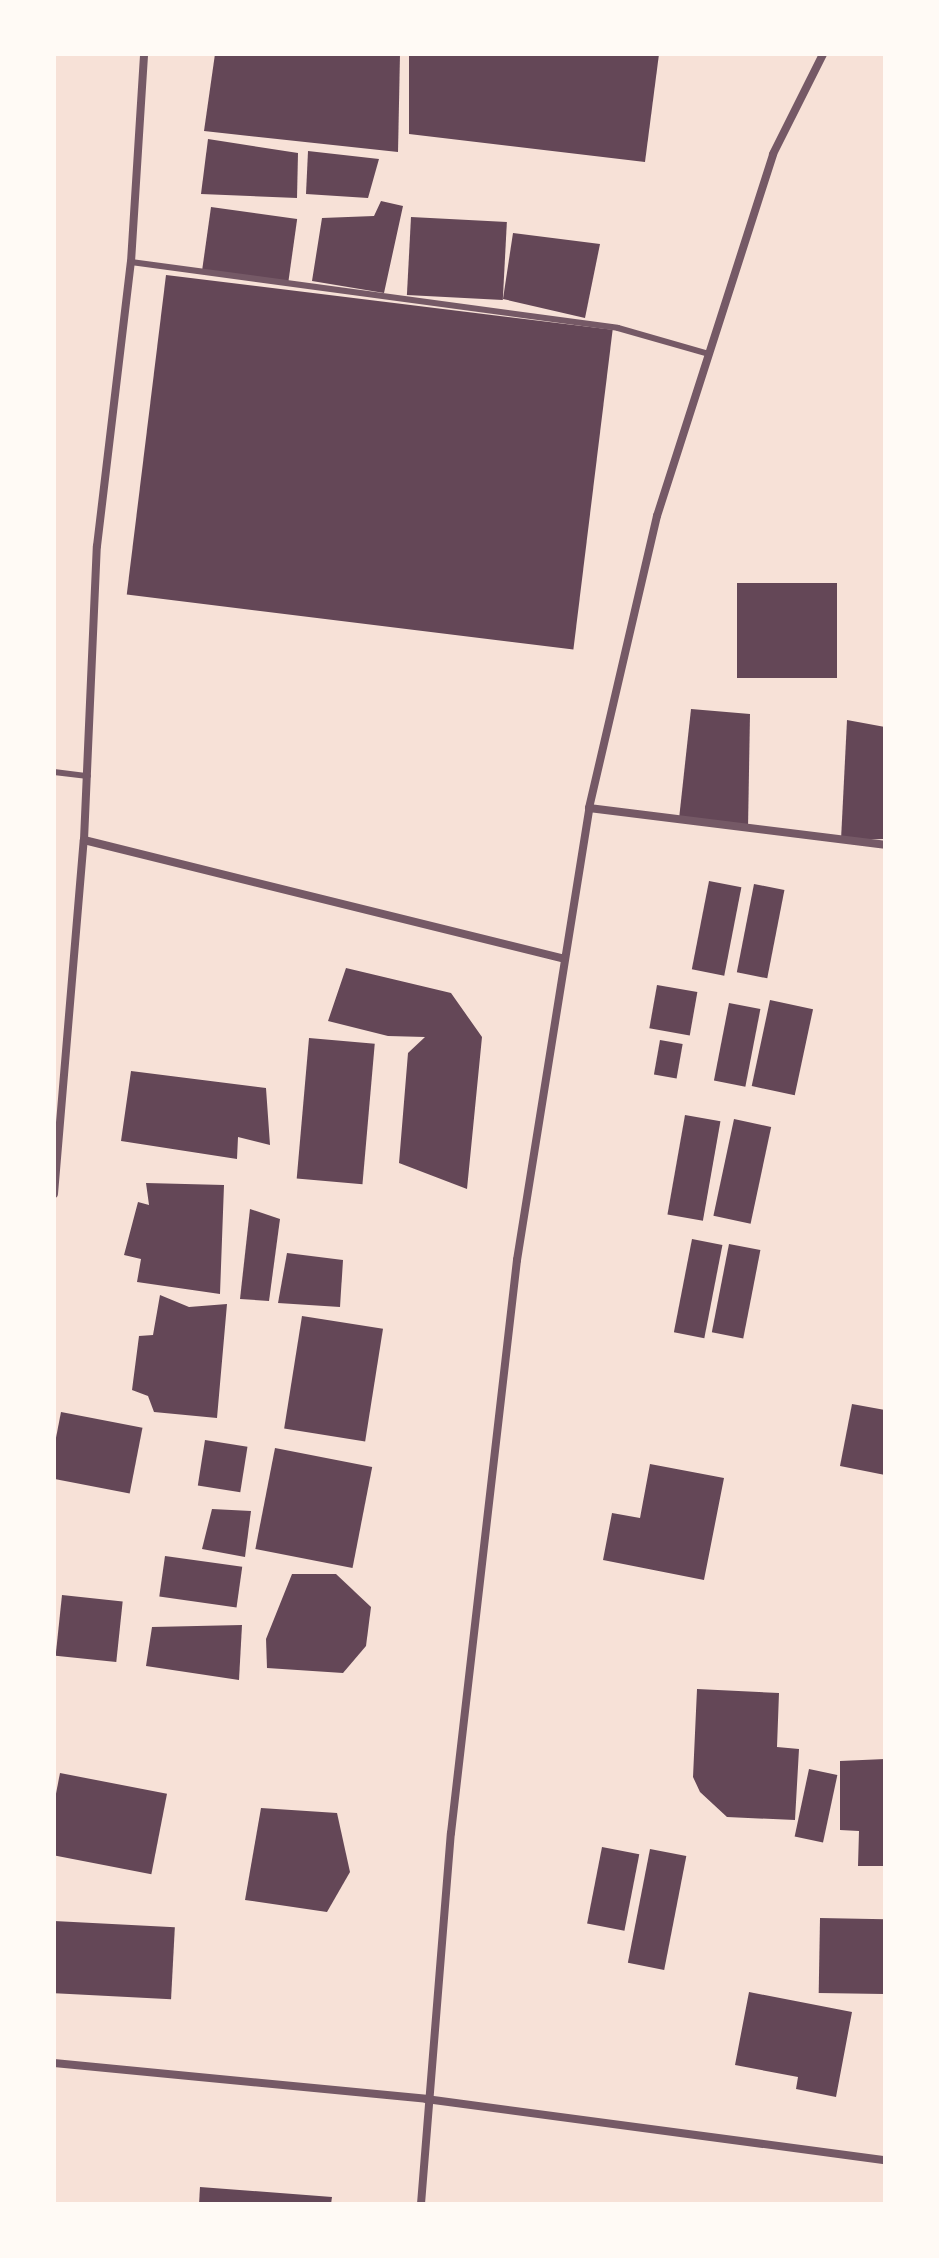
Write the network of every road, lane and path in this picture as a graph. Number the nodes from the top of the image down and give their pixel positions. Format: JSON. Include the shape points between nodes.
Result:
{"nodes":[{"id":1,"x":144,"y":54,"type":"edge"},
{"id":2,"x":823,"y":54,"type":"edge"},
{"id":3,"x":131,"y":262,"type":"junction"},
{"id":4,"x":709,"y":354,"type":"junction"},
{"id":5,"x":54,"y":772,"type":"edge"},
{"id":6,"x":88,"y":776,"type":"junction"},
{"id":7,"x":589,"y":808,"type":"junction"},
{"id":8,"x":84,"y":840,"type":"junction"},
{"id":9,"x":885,"y":845,"type":"edge"},
{"id":10,"x":562,"y":958,"type":"junction"},
{"id":11,"x":54,"y":1194,"type":"edge"},
{"id":12,"x":54,"y":2063,"type":"edge"},
{"id":13,"x":426,"y":2099,"type":"junction"},
{"id":14,"x":885,"y":2160,"type":"edge"},
{"id":15,"x":421,"y":2204,"type":"edge"}],
"edges":[{"from":1,"to":3,"type":"street"},
{"from":2,"to":4,"type":"street","via":[[773,154]]},
{"from":3,"to":4,"type":"lane","via":[[618,328]]},
{"from":3,"to":6,"type":"street","via":[[97,546]]},
{"from":4,"to":7,"type":"street","via":[[657,516]]},
{"from":5,"to":6,"type":"lane"},
{"from":6,"to":8,"type":"street"},
{"from":7,"to":9,"type":"street"},
{"from":7,"to":10,"type":"street"},
{"from":8,"to":10,"type":"street"},
{"from":8,"to":11,"type":"street"},
{"from":10,"to":13,"type":"street","via":[[517,1260]]},
{"from":12,"to":13,"type":"street"},
{"from":13,"to":14,"type":"street"},
{"from":13,"to":15,"type":"street"}]}
